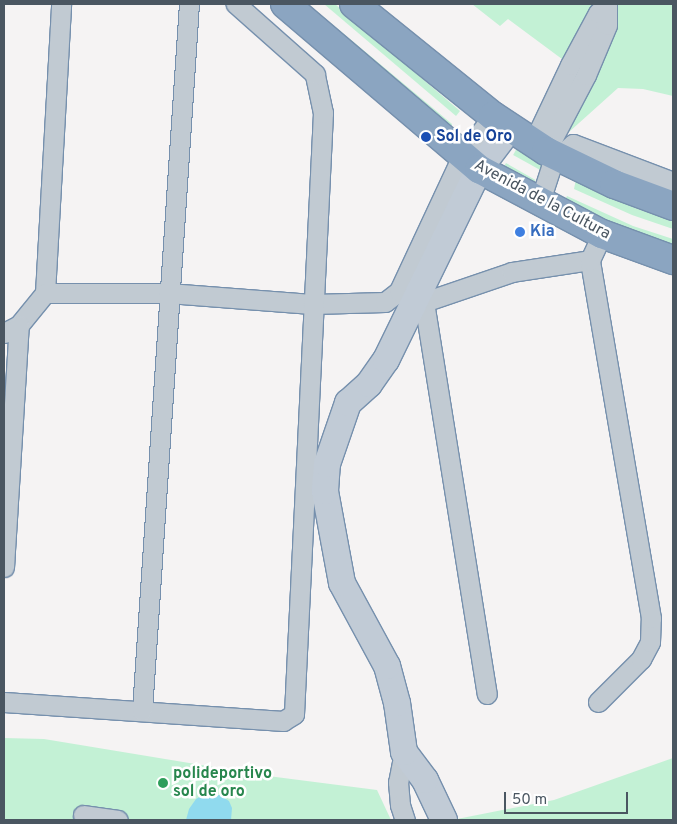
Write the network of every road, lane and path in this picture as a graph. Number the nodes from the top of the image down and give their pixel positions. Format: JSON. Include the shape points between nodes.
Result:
{"nodes":[{"id":1,"x":61,"y":4,"type":"edge"},
{"id":2,"x":189,"y":4,"type":"edge"},
{"id":3,"x":236,"y":4,"type":"edge"},
{"id":4,"x":285,"y":4,"type":"edge"},
{"id":5,"x":354,"y":4,"type":"edge"},
{"id":6,"x":607,"y":5,"type":"edge"},
{"id":7,"x":501,"y":122,"type":"junction"},
{"id":8,"x":546,"y":151,"type":"junction"},
{"id":9,"x":470,"y":163,"type":"junction"},
{"id":10,"x":673,"y":182,"type":"edge"},
{"id":11,"x":540,"y":201,"type":"junction"},
{"id":12,"x":673,"y":206,"type":"edge"},
{"id":13,"x":602,"y":234,"type":"junction"},
{"id":14,"x":590,"y":260,"type":"junction"},
{"id":15,"x":673,"y":260,"type":"edge"},
{"id":16,"x":45,"y":293,"type":"junction"},
{"id":17,"x":168,"y":293,"type":"junction"},
{"id":18,"x":312,"y":304,"type":"junction"},
{"id":19,"x":416,"y":304,"type":"junction"},
{"id":20,"x":11,"y":329,"type":"edge"},
{"id":21,"x":4,"y":567,"type":"edge"},
{"id":22,"x":486,"y":694,"type":"dead end"},
{"id":23,"x":4,"y":702,"type":"edge"},
{"id":24,"x":598,"y":702,"type":"dead end"},
{"id":25,"x":142,"y":711,"type":"junction"},
{"id":26,"x":404,"y":752,"type":"junction"},
{"id":27,"x":83,"y":815,"type":"dead end"},
{"id":28,"x":118,"y":820,"type":"edge"},
{"id":29,"x":405,"y":820,"type":"edge"},
{"id":30,"x":444,"y":820,"type":"edge"}],
"edges":[{"from":1,"to":16,"type":"street"},
{"from":2,"to":17,"type":"street"},
{"from":3,"to":18,"type":"street","via":[[315,74],[323,113]]},
{"from":4,"to":9,"type":"highway","name":"Avenida de la Cultura"},
{"from":5,"to":7,"type":"highway"},
{"from":6,"to":8,"type":"street","via":[[607,25],[586,75]]},
{"from":7,"to":8,"type":"highway"},
{"from":7,"to":9,"type":"street"},
{"from":8,"to":10,"type":"street","via":[[576,145]]},
{"from":8,"to":11,"type":"street","via":[[546,180]]},
{"from":8,"to":12,"type":"highway","via":[[614,184]]},
{"from":9,"to":11,"type":"highway","name":"Avenida de la Cultura"},
{"from":9,"to":18,"type":"street","via":[[399,291],[385,302]]},
{"from":9,"to":19,"type":"street"},
{"from":11,"to":13,"type":"highway","name":"Avenida de la Cultura"},
{"from":13,"to":14,"type":"street"},
{"from":13,"to":15,"type":"highway","name":"Avenida de la Cultura"},
{"from":14,"to":19,"type":"street","via":[[512,272]]},
{"from":14,"to":24,"type":"street","via":[[651,618],[650,642],[641,659]]},
{"from":16,"to":17,"type":"street"},
{"from":16,"to":20,"type":"street"},
{"from":17,"to":18,"type":"street"},
{"from":17,"to":25,"type":"street"},
{"from":18,"to":25,"type":"street","via":[[294,714],[283,721]]},
{"from":19,"to":22,"type":"street"},
{"from":19,"to":26,"type":"street","via":[[380,371],[348,403],[327,464],[325,491],[342,583],[388,666]]},
{"from":20,"to":21,"type":"street"},
{"from":23,"to":25,"type":"street"},
{"from":26,"to":29,"type":"street","via":[[398,782]]},
{"from":26,"to":30,"type":"street","via":[[425,780]]},
{"from":27,"to":28,"type":"street"}]}
